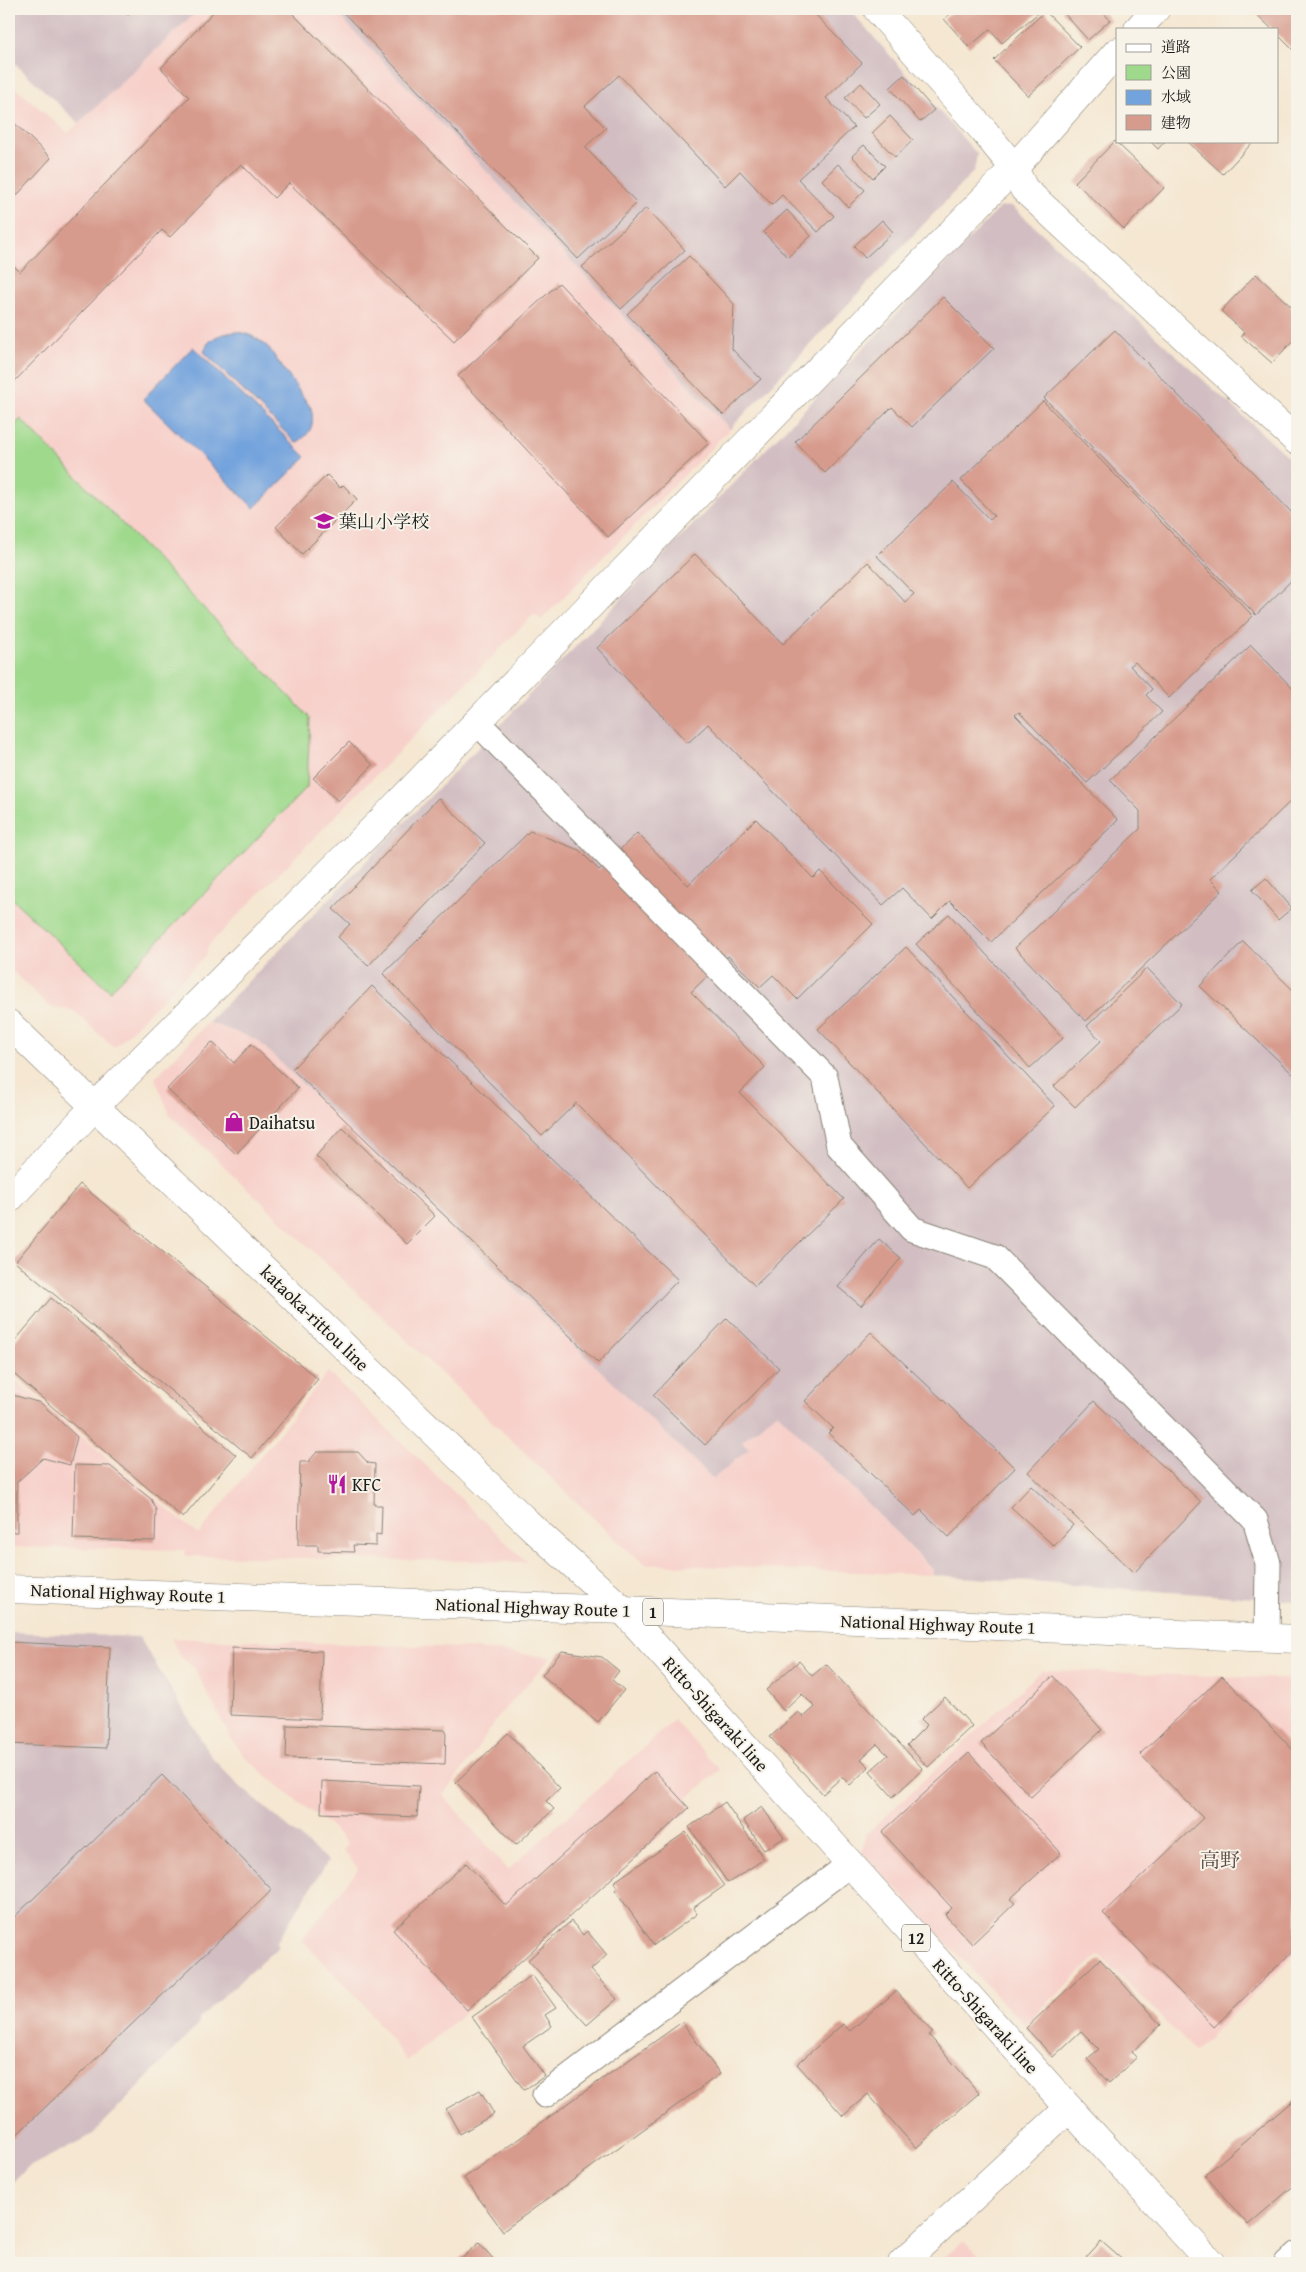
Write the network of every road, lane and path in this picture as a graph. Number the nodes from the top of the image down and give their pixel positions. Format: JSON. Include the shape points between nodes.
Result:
{"nodes":[{"id":1,"x":877,"y":9,"type":"edge"},
{"id":2,"x":1156,"y":9,"type":"edge"},
{"id":3,"x":1139,"y":28,"type":"edge"},
{"id":4,"x":1116,"y":53,"type":"edge"},
{"id":5,"x":1014,"y":168,"type":"junction"},
{"id":6,"x":1296,"y":436,"type":"edge"},
{"id":7,"x":477,"y":722,"type":"junction"},
{"id":8,"x":9,"y":1024,"type":"edge"},
{"id":9,"x":95,"y":1106,"type":"junction"},
{"id":10,"x":9,"y":1199,"type":"edge"},
{"id":11,"x":9,"y":1589,"type":"edge"},
{"id":12,"x":623,"y":1610,"type":"junction"},
{"id":13,"x":1266,"y":1638,"type":"junction"},
{"id":14,"x":1297,"y":1639,"type":"edge"},
{"id":15,"x":850,"y":1864,"type":"junction"},
{"id":16,"x":545,"y":2095,"type":"dead end"},
{"id":17,"x":1069,"y":2108,"type":"junction"},
{"id":18,"x":1297,"y":2254,"type":"edge"},
{"id":19,"x":902,"y":2263,"type":"edge"},
{"id":20,"x":1211,"y":2263,"type":"edge"},
{"id":21,"x":1287,"y":2263,"type":"edge"}],
"edges":[{"from":1,"to":5,"type":"main road"},
{"from":2,"to":3,"type":"main road"},
{"from":4,"to":5,"type":"main road"},
{"from":5,"to":6,"type":"main road","via":[[1024,189]]},
{"from":5,"to":7,"type":"main road"},
{"from":7,"to":9,"type":"main road"},
{"from":7,"to":13,"type":"lane","via":[[824,1077],[839,1146],[912,1229],[995,1258],[1255,1520],[1268,1563]]},
{"from":8,"to":9,"type":"main road","name":"kataoka-rittou line"},
{"from":9,"to":10,"type":"main road"},
{"from":9,"to":12,"type":"main road","name":"kataoka-rittou line","via":[[535,1530]]},
{"from":11,"to":12,"type":"main road","name":"National Highway Route 1","number":"1"},
{"from":12,"to":13,"type":"main road","name":"National Highway Route 1","number":"1"},
{"from":12,"to":15,"type":"main road","name":"Ritto-Shigaraki line","number":"12"},
{"from":13,"to":14,"type":"main road","name":"National Highway Route 1","number":"1"},
{"from":15,"to":16,"type":"lane"},
{"from":15,"to":17,"type":"main road","name":"Ritto-Shigaraki line","number":"12"},
{"from":17,"to":19,"type":"main road"},
{"from":17,"to":20,"type":"main road","name":"Ritto-Shigaraki line","number":"12"},
{"from":18,"to":21,"type":"lane"}]}
